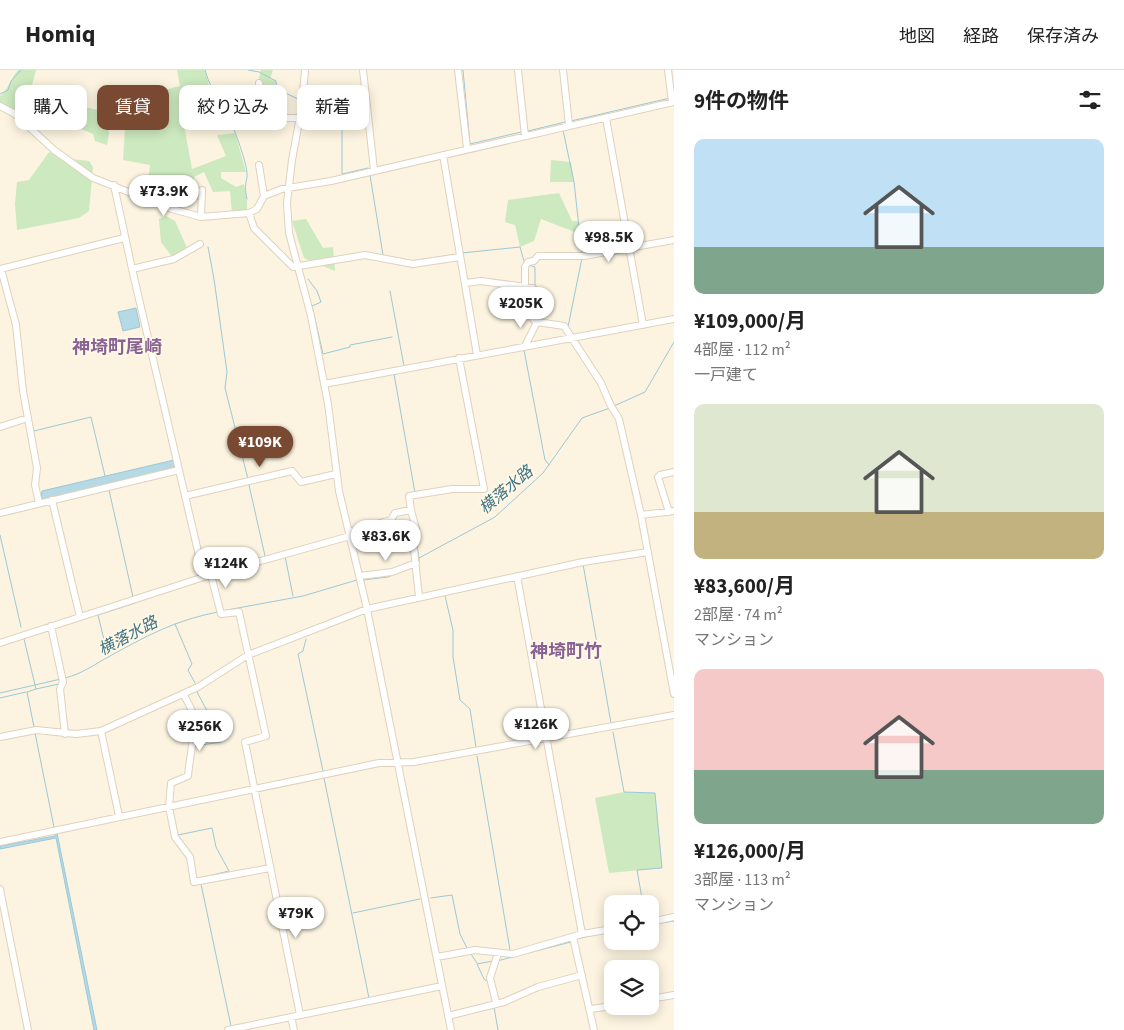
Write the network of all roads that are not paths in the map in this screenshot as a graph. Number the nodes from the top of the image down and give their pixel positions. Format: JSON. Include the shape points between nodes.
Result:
{"nodes":[{"id":1,"x":305,"y":70,"type":"edge"},
{"id":2,"x":363,"y":70,"type":"edge"},
{"id":3,"x":458,"y":70,"type":"edge"},
{"id":4,"x":518,"y":70,"type":"edge"},
{"id":5,"x":562,"y":70,"type":"edge"},
{"id":6,"x":668,"y":70,"type":"edge"},
{"id":7,"x":259,"y":83,"type":"dead end"},
{"id":8,"x":303,"y":85,"type":"edge"},
{"id":9,"x":672,"y":100,"type":"edge"},
{"id":10,"x":0,"y":106,"type":"edge"},
{"id":11,"x":297,"y":118,"type":"edge"},
{"id":12,"x":606,"y":118,"type":"junction"},
{"id":13,"x":569,"y":122,"type":"junction"},
{"id":14,"x":298,"y":130,"type":"edge"},
{"id":15,"x":525,"y":136,"type":"junction"},
{"id":16,"x":467,"y":148,"type":"junction"},
{"id":17,"x":442,"y":154,"type":"junction"},
{"id":18,"x":259,"y":165,"type":"dead end"},
{"id":19,"x":374,"y":170,"type":"junction"},
{"id":20,"x":114,"y":185,"type":"junction"},
{"id":21,"x":289,"y":188,"type":"junction"},
{"id":22,"x":202,"y":190,"type":"dead end"},
{"id":23,"x":264,"y":196,"type":"junction"},
{"id":24,"x":249,"y":213,"type":"junction"},
{"id":25,"x":202,"y":217,"type":"junction"},
{"id":26,"x":124,"y":238,"type":"junction"},
{"id":27,"x":674,"y":240,"type":"edge"},
{"id":28,"x":200,"y":244,"type":"dead end"},
{"id":29,"x":630,"y":248,"type":"junction"},
{"id":30,"x":460,"y":254,"type":"junction"},
{"id":31,"x":298,"y":266,"type":"junction"},
{"id":32,"x":1,"y":269,"type":"edge"},
{"id":33,"x":132,"y":269,"type":"junction"},
{"id":34,"x":465,"y":283,"type":"junction"},
{"id":35,"x":525,"y":287,"type":"junction"},
{"id":36,"x":674,"y":319,"type":"edge"},
{"id":37,"x":537,"y":322,"type":"junction"},
{"id":38,"x":643,"y":325,"type":"junction"},
{"id":39,"x":574,"y":338,"type":"junction"},
{"id":40,"x":522,"y":347,"type":"junction"},
{"id":41,"x":477,"y":355,"type":"junction"},
{"id":42,"x":459,"y":358,"type":"junction"},
{"id":43,"x":324,"y":384,"type":"junction"},
{"id":44,"x":28,"y":418,"type":"junction"},
{"id":45,"x":0,"y":427,"type":"edge"},
{"id":46,"x":179,"y":470,"type":"junction"},
{"id":47,"x":674,"y":472,"type":"edge"},
{"id":48,"x":336,"y":474,"type":"junction"},
{"id":49,"x":185,"y":496,"type":"junction"},
{"id":50,"x":46,"y":502,"type":"junction"},
{"id":51,"x":412,"y":510,"type":"junction"},
{"id":52,"x":671,"y":511,"type":"edge"},
{"id":53,"x":0,"y":513,"type":"edge"},
{"id":54,"x":641,"y":515,"type":"junction"},
{"id":55,"x":350,"y":536,"type":"junction"},
{"id":56,"x":648,"y":552,"type":"junction"},
{"id":57,"x":416,"y":566,"type":"junction"},
{"id":58,"x":208,"y":576,"type":"junction"},
{"id":59,"x":517,"y":576,"type":"junction"},
{"id":60,"x":361,"y":579,"type":"junction"},
{"id":61,"x":419,"y":597,"type":"junction"},
{"id":62,"x":367,"y":609,"type":"junction"},
{"id":63,"x":80,"y":617,"type":"junction"},
{"id":64,"x":51,"y":626,"type":"junction"},
{"id":65,"x":0,"y":643,"type":"edge"},
{"id":66,"x":248,"y":655,"type":"junction"},
{"id":67,"x":674,"y":694,"type":"edge"},
{"id":68,"x":184,"y":695,"type":"junction"},
{"id":69,"x":674,"y":716,"type":"edge"},
{"id":70,"x":101,"y":731,"type":"junction"},
{"id":71,"x":65,"y":734,"type":"junction"},
{"id":72,"x":0,"y":737,"type":"edge"},
{"id":73,"x":546,"y":738,"type":"junction"},
{"id":74,"x":398,"y":763,"type":"junction"},
{"id":75,"x":254,"y":789,"type":"junction"},
{"id":76,"x":169,"y":807,"type":"junction"},
{"id":77,"x":119,"y":816,"type":"junction"},
{"id":78,"x":0,"y":842,"type":"edge"},
{"id":79,"x":270,"y":868,"type":"junction"},
{"id":80,"x":0,"y":889,"type":"edge"},
{"id":81,"x":674,"y":917,"type":"edge"},
{"id":82,"x":659,"y":920,"type":"edge"},
{"id":83,"x":604,"y":930,"type":"edge"},
{"id":84,"x":582,"y":934,"type":"junction"},
{"id":85,"x":573,"y":938,"type":"junction"},
{"id":86,"x":437,"y":957,"type":"junction"},
{"id":87,"x":496,"y":959,"type":"junction"},
{"id":88,"x":582,"y":975,"type":"junction"},
{"id":89,"x":442,"y":986,"type":"junction"},
{"id":90,"x":674,"y":995,"type":"edge"},
{"id":91,"x":659,"y":998,"type":"edge"},
{"id":92,"x":494,"y":1003,"type":"junction"},
{"id":93,"x":604,"y":1007,"type":"edge"},
{"id":94,"x":591,"y":1009,"type":"junction"},
{"id":95,"x":300,"y":1015,"type":"junction"},
{"id":96,"x":448,"y":1016,"type":"junction"},
{"id":97,"x":291,"y":1017,"type":"junction"},
{"id":98,"x":28,"y":1030,"type":"edge"},
{"id":99,"x":228,"y":1030,"type":"edge"},
{"id":100,"x":294,"y":1030,"type":"edge"},
{"id":101,"x":450,"y":1030,"type":"edge"},
{"id":102,"x":594,"y":1030,"type":"edge"}],
"edges":[{"from":1,"to":8,"type":"street"},
{"from":2,"to":19,"type":"street"},
{"from":3,"to":16,"type":"street"},
{"from":4,"to":15,"type":"street"},
{"from":5,"to":13,"type":"street"},
{"from":6,"to":9,"type":"street"},
{"from":7,"to":11,"type":"street","via":[[264,118]]},
{"from":9,"to":12,"type":"street"},
{"from":10,"to":20,"type":"street","via":[[15,114],[54,150],[93,178]]},
{"from":12,"to":13,"type":"street"},
{"from":12,"to":29,"type":"street"},
{"from":13,"to":15,"type":"street"},
{"from":14,"to":21,"type":"street"},
{"from":15,"to":16,"type":"street"},
{"from":16,"to":17,"type":"street"},
{"from":17,"to":19,"type":"street"},
{"from":17,"to":30,"type":"street"},
{"from":18,"to":23,"type":"street"},
{"from":19,"to":21,"type":"street"},
{"from":20,"to":25,"type":"street","via":[[172,209]]},
{"from":20,"to":26,"type":"street"},
{"from":21,"to":23,"type":"street"},
{"from":21,"to":31,"type":"street","via":[[287,216]]},
{"from":22,"to":25,"type":"street"},
{"from":23,"to":24,"type":"street","via":[[257,209]]},
{"from":24,"to":25,"type":"street"},
{"from":24,"to":31,"type":"street","via":[[254,228],[293,266]]},
{"from":26,"to":32,"type":"street"},
{"from":26,"to":33,"type":"street"},
{"from":27,"to":29,"type":"street"},
{"from":28,"to":33,"type":"street","via":[[174,259]]},
{"from":29,"to":35,"type":"street","via":[[582,256],[538,256],[526,264]]},
{"from":29,"to":38,"type":"street"},
{"from":30,"to":31,"type":"street","via":[[413,264],[365,255]]},
{"from":30,"to":34,"type":"street"},
{"from":31,"to":43,"type":"street"},
{"from":32,"to":44,"type":"street","via":[[16,325]]},
{"from":33,"to":46,"type":"street"},
{"from":34,"to":35,"type":"street","via":[[481,280]]},
{"from":34,"to":41,"type":"street"},
{"from":35,"to":37,"type":"street","via":[[533,288],[533,319]]},
{"from":36,"to":38,"type":"street"},
{"from":37,"to":39,"type":"street","via":[[564,326]]},
{"from":37,"to":40,"type":"street"},
{"from":38,"to":39,"type":"street"},
{"from":39,"to":40,"type":"street"},
{"from":39,"to":54,"type":"street","via":[[619,419]]},
{"from":40,"to":41,"type":"street"},
{"from":41,"to":42,"type":"street"},
{"from":42,"to":43,"type":"street"},
{"from":42,"to":51,"type":"street","via":[[484,489],[452,489],[409,496]]},
{"from":43,"to":48,"type":"street"},
{"from":44,"to":45,"type":"street"},
{"from":44,"to":50,"type":"street","via":[[37,468],[35,485]]},
{"from":46,"to":49,"type":"street"},
{"from":46,"to":50,"type":"street"},
{"from":47,"to":52,"type":"street","via":[[658,477]]},
{"from":48,"to":49,"type":"street","via":[[301,482],[292,471]]},
{"from":48,"to":55,"type":"street"},
{"from":49,"to":58,"type":"street"},
{"from":50,"to":53,"type":"street"},
{"from":50,"to":63,"type":"street"},
{"from":51,"to":55,"type":"street","via":[[395,513],[391,520],[352,531]]},
{"from":51,"to":57,"type":"street"},
{"from":52,"to":54,"type":"street"},
{"from":54,"to":56,"type":"street"},
{"from":55,"to":58,"type":"street"},
{"from":55,"to":60,"type":"street"},
{"from":56,"to":59,"type":"street"},
{"from":56,"to":67,"type":"street"},
{"from":57,"to":60,"type":"street"},
{"from":57,"to":61,"type":"street"},
{"from":58,"to":63,"type":"street"},
{"from":58,"to":66,"type":"street","via":[[220,611],[239,612]]},
{"from":59,"to":61,"type":"street"},
{"from":59,"to":73,"type":"street"},
{"from":60,"to":62,"type":"street"},
{"from":61,"to":62,"type":"street"},
{"from":62,"to":66,"type":"street"},
{"from":62,"to":74,"type":"street"},
{"from":63,"to":64,"type":"street"},
{"from":64,"to":65,"type":"street"},
{"from":64,"to":71,"type":"street","via":[[63,678],[60,689]]},
{"from":66,"to":68,"type":"street"},
{"from":66,"to":75,"type":"street","via":[[266,736],[245,742]]},
{"from":68,"to":70,"type":"street"},
{"from":68,"to":76,"type":"street","via":[[194,715],[188,776],[171,783]]},
{"from":69,"to":73,"type":"street"},
{"from":70,"to":71,"type":"street"},
{"from":70,"to":77,"type":"street"},
{"from":71,"to":72,"type":"street","via":[[34,730]]},
{"from":73,"to":74,"type":"street"},
{"from":73,"to":84,"type":"street"},
{"from":74,"to":75,"type":"street","via":[[379,763]]},
{"from":74,"to":86,"type":"street"},
{"from":75,"to":76,"type":"street"},
{"from":75,"to":79,"type":"street"},
{"from":76,"to":77,"type":"street"},
{"from":76,"to":79,"type":"street","via":[[175,837],[190,858],[196,883]]},
{"from":77,"to":78,"type":"street"},
{"from":79,"to":95,"type":"street"},
{"from":80,"to":98,"type":"street"},
{"from":81,"to":82,"type":"street"},
{"from":83,"to":84,"type":"street"},
{"from":84,"to":85,"type":"street"},
{"from":85,"to":87,"type":"street"},
{"from":85,"to":88,"type":"street"},
{"from":86,"to":87,"type":"street","via":[[474,950]]},
{"from":86,"to":89,"type":"street"},
{"from":87,"to":92,"type":"street","via":[[490,978]]},
{"from":88,"to":92,"type":"street"},
{"from":88,"to":94,"type":"street"},
{"from":89,"to":95,"type":"street"},
{"from":89,"to":96,"type":"street"},
{"from":90,"to":91,"type":"street"},
{"from":92,"to":96,"type":"street"},
{"from":93,"to":94,"type":"street"},
{"from":94,"to":102,"type":"street"},
{"from":95,"to":97,"type":"street"},
{"from":96,"to":101,"type":"street"},
{"from":97,"to":99,"type":"street"},
{"from":97,"to":100,"type":"street"}]}
